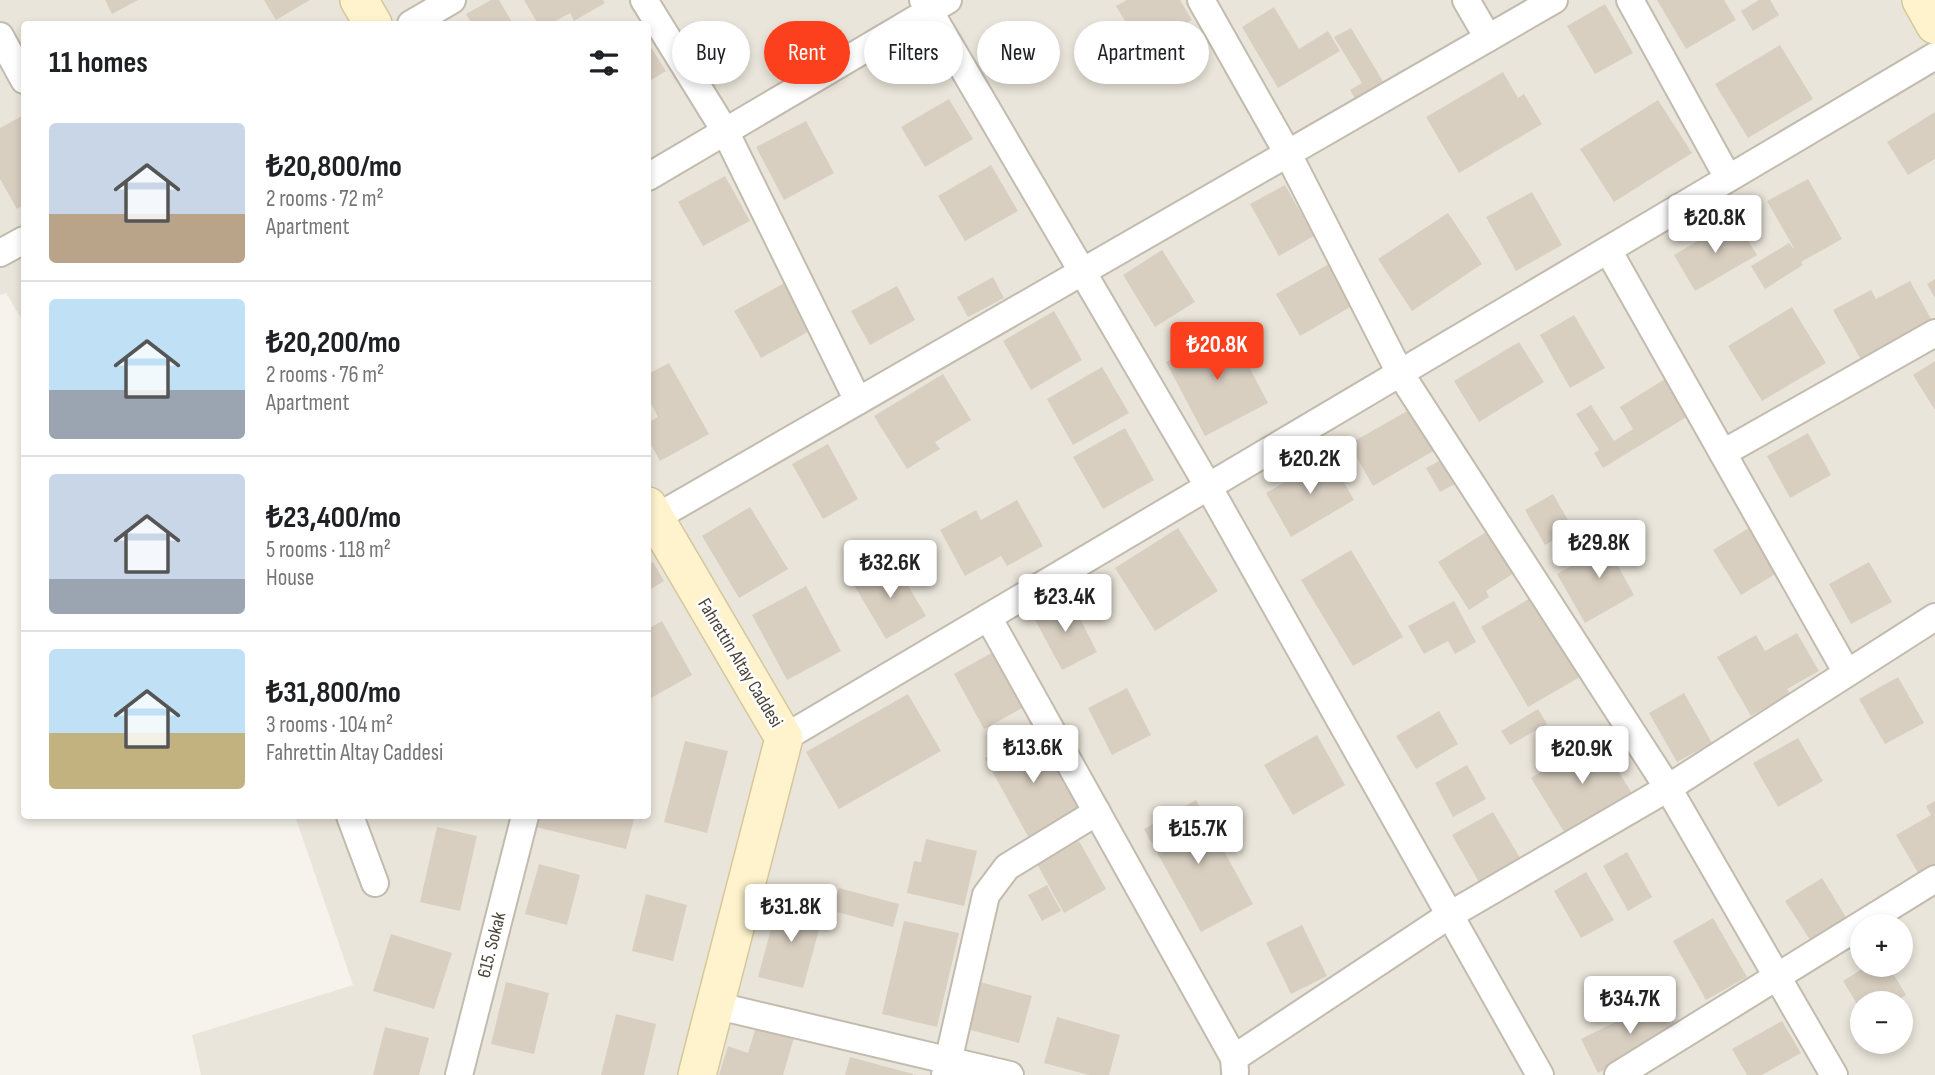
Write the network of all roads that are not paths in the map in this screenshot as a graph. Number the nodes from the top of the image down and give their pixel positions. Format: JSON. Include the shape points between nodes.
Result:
{"nodes":[{"id":1,"x":359,"y":0,"type":"edge"},
{"id":2,"x":452,"y":0,"type":"edge"},
{"id":3,"x":644,"y":0,"type":"edge"},
{"id":4,"x":1200,"y":0,"type":"edge"},
{"id":5,"x":1466,"y":0,"type":"edge"},
{"id":6,"x":1554,"y":0,"type":"edge"},
{"id":7,"x":1630,"y":0,"type":"edge"},
{"id":8,"x":1921,"y":0,"type":"edge"},
{"id":9,"x":934,"y":4,"type":"edge"},
{"id":10,"x":371,"y":21,"type":"edge"},
{"id":11,"x":416,"y":21,"type":"edge"},
{"id":12,"x":1935,"y":25,"type":"edge"},
{"id":13,"x":0,"y":36,"type":"edge"},
{"id":14,"x":1488,"y":38,"type":"junction"},
{"id":15,"x":1935,"y":56,"type":"edge"},
{"id":16,"x":21,"y":74,"type":"edge"},
{"id":17,"x":725,"y":131,"type":"junction"},
{"id":18,"x":1288,"y":153,"type":"junction"},
{"id":19,"x":651,"y":175,"type":"edge"},
{"id":20,"x":1728,"y":178,"type":"junction"},
{"id":21,"x":21,"y":242,"type":"edge"},
{"id":22,"x":1608,"y":250,"type":"junction"},
{"id":23,"x":0,"y":253,"type":"edge"},
{"id":24,"x":1083,"y":272,"type":"junction"},
{"id":25,"x":1935,"y":334,"type":"edge"},
{"id":26,"x":1400,"y":373,"type":"junction"},
{"id":27,"x":858,"y":401,"type":"junction"},
{"id":28,"x":1723,"y":453,"type":"junction"},
{"id":29,"x":1208,"y":486,"type":"junction"},
{"id":30,"x":651,"y":512,"type":"edge"},
{"id":31,"x":988,"y":617,"type":"junction"},
{"id":32,"x":1935,"y":617,"type":"edge"},
{"id":33,"x":1847,"y":673,"type":"junction"},
{"id":34,"x":784,"y":738,"type":"junction"},
{"id":35,"x":1668,"y":788,"type":"junction"},
{"id":36,"x":1097,"y":812,"type":"junction"},
{"id":37,"x":351,"y":819,"type":"edge"},
{"id":38,"x":524,"y":819,"type":"edge"},
{"id":39,"x":1935,"y":879,"type":"edge"},
{"id":40,"x":375,"y":883,"type":"dead end"},
{"id":41,"x":1448,"y":916,"type":"junction"},
{"id":42,"x":1777,"y":979,"type":"junction"},
{"id":43,"x":714,"y":1005,"type":"junction"},
{"id":44,"x":1235,"y":1066,"type":"edge"},
{"id":45,"x":947,"y":1068,"type":"edge"},
{"id":46,"x":459,"y":1075,"type":"edge"},
{"id":47,"x":697,"y":1075,"type":"edge"},
{"id":48,"x":1010,"y":1075,"type":"edge"},
{"id":49,"x":1540,"y":1075,"type":"edge"},
{"id":50,"x":1618,"y":1075,"type":"edge"},
{"id":51,"x":1834,"y":1075,"type":"edge"}],
"edges":[{"from":1,"to":10,"type":"street"},
{"from":2,"to":11,"type":"street"},
{"from":3,"to":17,"type":"street"},
{"from":4,"to":18,"type":"street"},
{"from":5,"to":14,"type":"street"},
{"from":6,"to":14,"type":"street"},
{"from":7,"to":20,"type":"street"},
{"from":8,"to":12,"type":"street"},
{"from":9,"to":17,"type":"street"},
{"from":9,"to":24,"type":"street"},
{"from":13,"to":16,"type":"street"},
{"from":14,"to":18,"type":"street"},
{"from":15,"to":20,"type":"street"},
{"from":17,"to":19,"type":"street"},
{"from":17,"to":27,"type":"street"},
{"from":18,"to":24,"type":"street"},
{"from":18,"to":26,"type":"street"},
{"from":20,"to":22,"type":"street"},
{"from":21,"to":23,"type":"street"},
{"from":22,"to":26,"type":"street"},
{"from":22,"to":28,"type":"street"},
{"from":24,"to":27,"type":"street"},
{"from":24,"to":29,"type":"street"},
{"from":25,"to":28,"type":"street"},
{"from":26,"to":29,"type":"street"},
{"from":26,"to":35,"type":"street"},
{"from":27,"to":30,"type":"street"},
{"from":28,"to":33,"type":"street"},
{"from":29,"to":31,"type":"street"},
{"from":29,"to":41,"type":"street"},
{"from":30,"to":34,"type":"street","name":"Fahrettin Altay Caddesi"},
{"from":31,"to":34,"type":"street"},
{"from":31,"to":36,"type":"street"},
{"from":32,"to":33,"type":"street"},
{"from":33,"to":35,"type":"street"},
{"from":34,"to":43,"type":"street","name":"Fahrettin Altay Caddesi"},
{"from":35,"to":41,"type":"street"},
{"from":35,"to":42,"type":"street"},
{"from":36,"to":44,"type":"street"},
{"from":36,"to":45,"type":"street","via":[[1007,867],[986,895]]},
{"from":37,"to":40,"type":"street"},
{"from":38,"to":46,"type":"street","name":"615. Sokak"},
{"from":39,"to":42,"type":"street"},
{"from":41,"to":44,"type":"street"},
{"from":41,"to":49,"type":"street"},
{"from":42,"to":50,"type":"street"},
{"from":42,"to":51,"type":"street"},
{"from":43,"to":45,"type":"street"},
{"from":43,"to":47,"type":"street","name":"Fahrettin Altay Caddesi"},
{"from":45,"to":48,"type":"street"}]}
